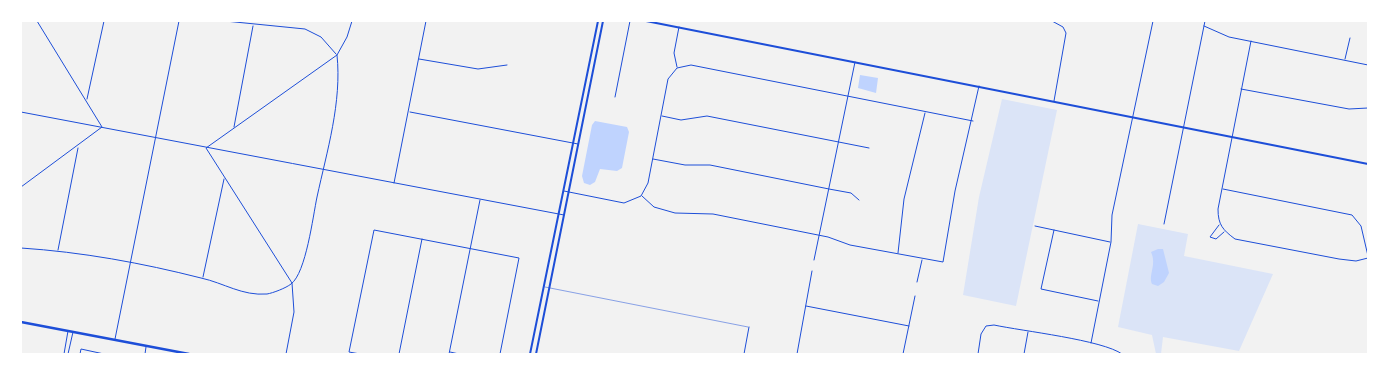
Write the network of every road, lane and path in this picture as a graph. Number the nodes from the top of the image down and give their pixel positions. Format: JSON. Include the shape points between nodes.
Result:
{"nodes":[{"id":1,"x":37,"y":21,"type":"edge"},
{"id":2,"x":104,"y":21,"type":"edge"},
{"id":3,"x":180,"y":21,"type":"edge"},
{"id":4,"x":225,"y":21,"type":"edge"},
{"id":5,"x":352,"y":21,"type":"edge"},
{"id":6,"x":426,"y":21,"type":"edge"},
{"id":7,"x":598,"y":21,"type":"edge"},
{"id":8,"x":603,"y":21,"type":"edge"},
{"id":9,"x":630,"y":21,"type":"edge"},
{"id":10,"x":646,"y":21,"type":"edge"},
{"id":11,"x":1052,"y":21,"type":"edge"},
{"id":12,"x":1153,"y":21,"type":"edge"},
{"id":13,"x":1205,"y":21,"type":"edge"},
{"id":14,"x":254,"y":25,"type":"junction"},
{"id":15,"x":1204,"y":26,"type":"junction"},
{"id":16,"x":679,"y":27,"type":"junction"},
{"id":17,"x":1350,"y":38,"type":"dead end"},
{"id":18,"x":1251,"y":42,"type":"junction"},
{"id":19,"x":337,"y":55,"type":"junction"},
{"id":20,"x":419,"y":59,"type":"junction"},
{"id":21,"x":1345,"y":59,"type":"junction"},
{"id":22,"x":855,"y":62,"type":"junction"},
{"id":23,"x":1368,"y":64,"type":"edge"},
{"id":24,"x":506,"y":65,"type":"dead end"},
{"id":25,"x":677,"y":68,"type":"junction"},
{"id":26,"x":979,"y":86,"type":"junction"},
{"id":27,"x":1241,"y":89,"type":"junction"},
{"id":28,"x":848,"y":95,"type":"junction"},
{"id":29,"x":615,"y":97,"type":"dead end"},
{"id":30,"x":87,"y":99,"type":"junction"},
{"id":31,"x":1054,"y":101,"type":"junction"},
{"id":32,"x":1368,"y":108,"type":"edge"},
{"id":33,"x":21,"y":112,"type":"edge"},
{"id":34,"x":410,"y":112,"type":"junction"},
{"id":35,"x":925,"y":112,"type":"junction"},
{"id":36,"x":661,"y":116,"type":"junction"},
{"id":37,"x":1133,"y":118,"type":"junction"},
{"id":38,"x":973,"y":121,"type":"junction"},
{"id":39,"x":102,"y":127,"type":"junction"},
{"id":40,"x":234,"y":128,"type":"junction"},
{"id":41,"x":1184,"y":128,"type":"junction"},
{"id":42,"x":1232,"y":137,"type":"junction"},
{"id":43,"x":156,"y":138,"type":"junction"},
{"id":44,"x":838,"y":142,"type":"junction"},
{"id":45,"x":573,"y":143,"type":"junction"},
{"id":46,"x":579,"y":144,"type":"junction"},
{"id":47,"x":78,"y":147,"type":"junction"},
{"id":48,"x":206,"y":148,"type":"junction"},
{"id":49,"x":869,"y":148,"type":"dead end"},
{"id":50,"x":653,"y":159,"type":"junction"},
{"id":51,"x":1368,"y":164,"type":"edge"},
{"id":52,"x":323,"y":170,"type":"junction"},
{"id":53,"x":224,"y":177,"type":"junction"},
{"id":54,"x":394,"y":184,"type":"junction"},
{"id":55,"x":21,"y":187,"type":"edge"},
{"id":56,"x":829,"y":189,"type":"junction"},
{"id":57,"x":1222,"y":189,"type":"junction"},
{"id":58,"x":563,"y":191,"type":"junction"},
{"id":59,"x":569,"y":192,"type":"junction"},
{"id":60,"x":641,"y":196,"type":"junction"},
{"id":61,"x":480,"y":200,"type":"junction"},
{"id":62,"x":859,"y":200,"type":"dead end"},
{"id":63,"x":558,"y":214,"type":"junction"},
{"id":64,"x":565,"y":215,"type":"junction"},
{"id":65,"x":1164,"y":224,"type":"dead end"},
{"id":66,"x":1220,"y":225,"type":"junction"},
{"id":67,"x":1035,"y":226,"type":"dead end"},
{"id":68,"x":1054,"y":230,"type":"junction"},
{"id":69,"x":1225,"y":232,"type":"junction"},
{"id":70,"x":820,"y":236,"type":"junction"},
{"id":71,"x":422,"y":239,"type":"junction"},
{"id":72,"x":1110,"y":242,"type":"junction"},
{"id":73,"x":21,"y":248,"type":"edge"},
{"id":74,"x":470,"y":248,"type":"junction"},
{"id":75,"x":58,"y":250,"type":"junction"},
{"id":76,"x":897,"y":255,"type":"junction"},
{"id":77,"x":1368,"y":257,"type":"edge"},
{"id":78,"x":922,"y":259,"type":"junction"},
{"id":79,"x":814,"y":260,"type":"dead end"},
{"id":80,"x":131,"y":262,"type":"junction"},
{"id":81,"x":812,"y":272,"type":"dead end"},
{"id":82,"x":203,"y":278,"type":"junction"},
{"id":83,"x":917,"y":282,"type":"dead end"},
{"id":84,"x":292,"y":283,"type":"junction"},
{"id":85,"x":544,"y":287,"type":"junction"},
{"id":86,"x":550,"y":288,"type":"junction"},
{"id":87,"x":915,"y":296,"type":"dead end"},
{"id":88,"x":1099,"y":301,"type":"junction"},
{"id":89,"x":806,"y":306,"type":"junction"},
{"id":90,"x":21,"y":322,"type":"edge"},
{"id":91,"x":909,"y":326,"type":"junction"},
{"id":92,"x":749,"y":327,"type":"joint"},
{"id":93,"x":68,"y":331,"type":"junction"},
{"id":94,"x":73,"y":332,"type":"junction"},
{"id":95,"x":1028,"y":332,"type":"junction"},
{"id":96,"x":115,"y":340,"type":"junction"},
{"id":97,"x":1091,"y":343,"type":"junction"},
{"id":98,"x":146,"y":346,"type":"junction"},
{"id":99,"x":450,"y":353,"type":"edge"},
{"id":100,"x":64,"y":354,"type":"edge"},
{"id":101,"x":68,"y":354,"type":"edge"},
{"id":102,"x":80,"y":354,"type":"edge"},
{"id":103,"x":104,"y":354,"type":"edge"},
{"id":104,"x":145,"y":354,"type":"edge"},
{"id":105,"x":189,"y":354,"type":"edge"},
{"id":106,"x":286,"y":354,"type":"edge"},
{"id":107,"x":360,"y":354,"type":"edge"},
{"id":108,"x":399,"y":354,"type":"edge"},
{"id":109,"x":459,"y":354,"type":"edge"},
{"id":110,"x":500,"y":354,"type":"edge"},
{"id":111,"x":530,"y":354,"type":"edge"},
{"id":112,"x":536,"y":354,"type":"edge"},
{"id":113,"x":744,"y":354,"type":"edge"},
{"id":114,"x":797,"y":354,"type":"edge"},
{"id":115,"x":903,"y":354,"type":"edge"},
{"id":116,"x":978,"y":354,"type":"edge"},
{"id":117,"x":1024,"y":354,"type":"edge"},
{"id":118,"x":1122,"y":354,"type":"edge"}],
"edges":[{"from":1,"to":30,"type":"street"},
{"from":2,"to":30,"type":"street"},
{"from":3,"to":43,"type":"street"},
{"from":4,"to":14,"type":"street"},
{"from":5,"to":19,"type":"street"},
{"from":6,"to":20,"type":"street"},
{"from":7,"to":45,"type":"main road"},
{"from":8,"to":46,"type":"main road"},
{"from":9,"to":29,"type":"street"},
{"from":10,"to":16,"type":"main road"},
{"from":11,"to":31,"type":"street","via":[[1063,27],[1066,33]]},
{"from":12,"to":37,"type":"street"},
{"from":13,"to":15,"type":"street"},
{"from":14,"to":19,"type":"street","via":[[305,29],[321,37]]},
{"from":14,"to":40,"type":"street"},
{"from":15,"to":18,"type":"street"},
{"from":15,"to":41,"type":"street"},
{"from":16,"to":22,"type":"main road"},
{"from":16,"to":25,"type":"street","via":[[674,53]]},
{"from":17,"to":21,"type":"street"},
{"from":18,"to":21,"type":"street"},
{"from":18,"to":27,"type":"street"},
{"from":19,"to":40,"type":"street"},
{"from":19,"to":52,"type":"street","via":[[339,80]]},
{"from":20,"to":24,"type":"street","via":[[478,69]]},
{"from":20,"to":34,"type":"street"},
{"from":21,"to":23,"type":"street"},
{"from":22,"to":26,"type":"main road"},
{"from":22,"to":28,"type":"street"},
{"from":25,"to":28,"type":"street","via":[[692,65]]},
{"from":25,"to":36,"type":"street","via":[[668,79]]},
{"from":26,"to":31,"type":"main road"},
{"from":26,"to":38,"type":"street"},
{"from":27,"to":32,"type":"street","via":[[1349,109]]},
{"from":27,"to":42,"type":"street"},
{"from":28,"to":35,"type":"street"},
{"from":28,"to":44,"type":"street"},
{"from":30,"to":39,"type":"street"},
{"from":31,"to":37,"type":"main road"},
{"from":33,"to":39,"type":"street"},
{"from":34,"to":45,"type":"street"},
{"from":34,"to":54,"type":"street"},
{"from":35,"to":38,"type":"street"},
{"from":35,"to":76,"type":"street","via":[[904,199]]},
{"from":36,"to":44,"type":"street","via":[[681,120],[707,116]]},
{"from":36,"to":50,"type":"street"},
{"from":37,"to":41,"type":"main road"},
{"from":37,"to":72,"type":"street","via":[[1112,215]]},
{"from":38,"to":78,"type":"street","via":[[955,191],[943,262]]},
{"from":39,"to":43,"type":"street"},
{"from":39,"to":47,"type":"street"},
{"from":40,"to":48,"type":"street"},
{"from":41,"to":42,"type":"main road"},
{"from":41,"to":65,"type":"street"},
{"from":42,"to":51,"type":"main road"},
{"from":42,"to":57,"type":"street"},
{"from":43,"to":48,"type":"street"},
{"from":43,"to":80,"type":"street"},
{"from":44,"to":49,"type":"street"},
{"from":44,"to":56,"type":"street"},
{"from":45,"to":46,"type":"street"},
{"from":45,"to":58,"type":"main road"},
{"from":46,"to":59,"type":"main road"},
{"from":47,"to":55,"type":"street"},
{"from":47,"to":75,"type":"street"},
{"from":48,"to":52,"type":"street"},
{"from":48,"to":53,"type":"street"},
{"from":50,"to":56,"type":"street","via":[[685,165],[710,165]]},
{"from":50,"to":60,"type":"street","via":[[648,183]]},
{"from":52,"to":54,"type":"street"},
{"from":52,"to":84,"type":"street","via":[[304,262]]},
{"from":53,"to":82,"type":"street"},
{"from":53,"to":84,"type":"street"},
{"from":54,"to":61,"type":"street"},
{"from":56,"to":62,"type":"street","via":[[850,193]]},
{"from":56,"to":70,"type":"street"},
{"from":57,"to":66,"type":"street","via":[[1218,209]]},
{"from":57,"to":77,"type":"street","via":[[1352,215],[1361,226]]},
{"from":58,"to":59,"type":"street"},
{"from":58,"to":63,"type":"main road"},
{"from":59,"to":60,"type":"street","via":[[624,202]]},
{"from":59,"to":64,"type":"main road"},
{"from":60,"to":70,"type":"street","via":[[654,207],[669,212],[710,214]]},
{"from":61,"to":63,"type":"street"},
{"from":61,"to":74,"type":"street"},
{"from":63,"to":64,"type":"street"},
{"from":63,"to":85,"type":"main road"},
{"from":64,"to":86,"type":"main road"},
{"from":66,"to":69,"type":"street"},
{"from":66,"to":69,"type":"street","via":[[1210,237],[1216,239]]},
{"from":67,"to":68,"type":"street"},
{"from":68,"to":72,"type":"street"},
{"from":68,"to":88,"type":"street","via":[[1042,289]]},
{"from":69,"to":77,"type":"street","via":[[1235,239],[1339,259],[1356,261]]},
{"from":70,"to":76,"type":"street"},
{"from":70,"to":79,"type":"street"},
{"from":71,"to":74,"type":"street"},
{"from":71,"to":107,"type":"street","via":[[374,230],[349,352]]},
{"from":71,"to":108,"type":"street"},
{"from":72,"to":88,"type":"street"},
{"from":73,"to":75,"type":"street"},
{"from":74,"to":99,"type":"street"},
{"from":74,"to":110,"type":"street","via":[[519,258]]},
{"from":75,"to":80,"type":"street"},
{"from":76,"to":78,"type":"street"},
{"from":78,"to":83,"type":"street"},
{"from":80,"to":82,"type":"street"},
{"from":80,"to":96,"type":"street"},
{"from":81,"to":89,"type":"street"},
{"from":82,"to":84,"type":"street","via":[[237,292],[268,294]]},
{"from":84,"to":106,"type":"street","via":[[294,312]]},
{"from":85,"to":86,"type":"lane"},
{"from":85,"to":111,"type":"main road"},
{"from":86,"to":92,"type":"lane"},
{"from":86,"to":112,"type":"main road"},
{"from":87,"to":91,"type":"street"},
{"from":88,"to":97,"type":"street"},
{"from":89,"to":91,"type":"street"},
{"from":89,"to":114,"type":"street"},
{"from":90,"to":93,"type":"main road"},
{"from":91,"to":115,"type":"street"},
{"from":92,"to":113,"type":"street"},
{"from":93,"to":94,"type":"main road"},
{"from":93,"to":100,"type":"street"},
{"from":94,"to":96,"type":"main road"},
{"from":94,"to":101,"type":"street"},
{"from":95,"to":97,"type":"street"},
{"from":95,"to":116,"type":"street","via":[[986,326],[981,334]]},
{"from":95,"to":117,"type":"street"},
{"from":96,"to":98,"type":"main road"},
{"from":97,"to":118,"type":"street"},
{"from":98,"to":104,"type":"street"},
{"from":98,"to":105,"type":"main road"},
{"from":99,"to":109,"type":"street"},
{"from":102,"to":103,"type":"street","via":[[80,349]]}]}
